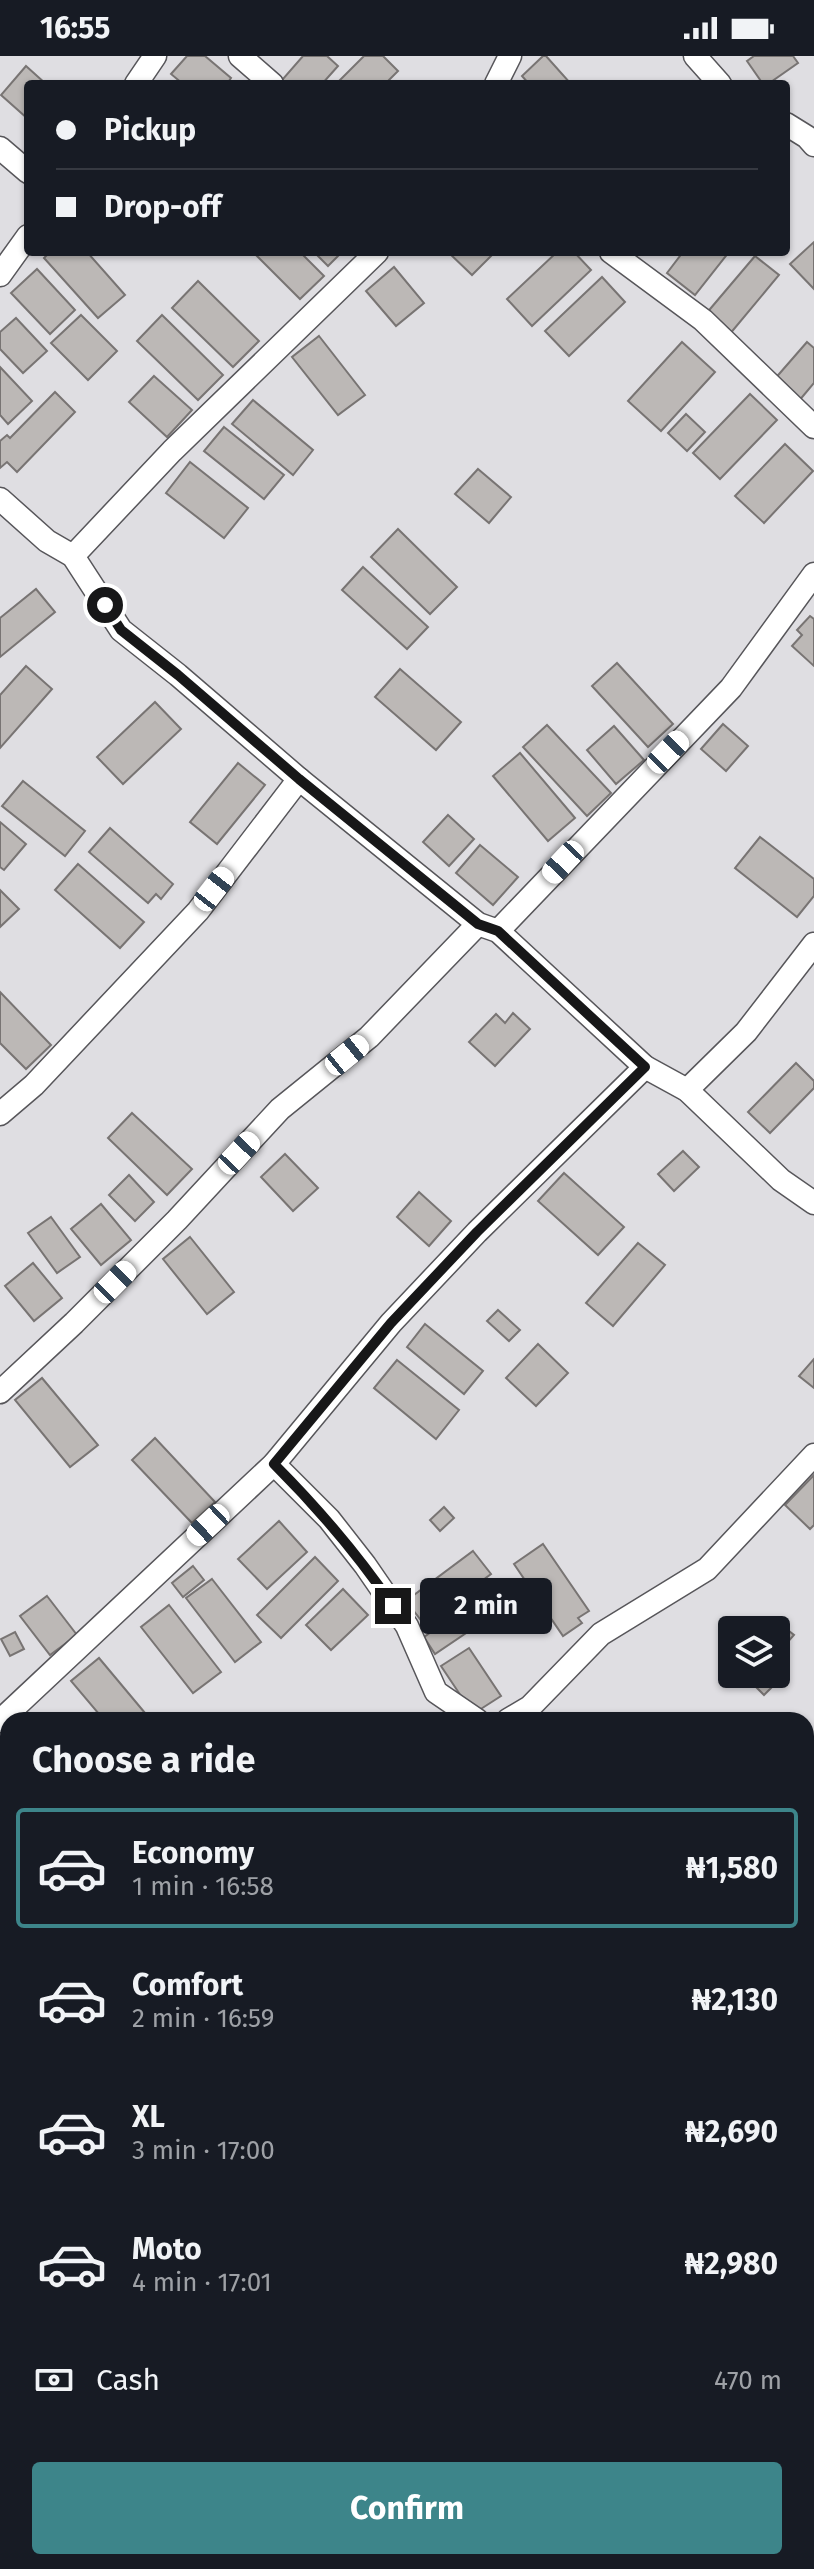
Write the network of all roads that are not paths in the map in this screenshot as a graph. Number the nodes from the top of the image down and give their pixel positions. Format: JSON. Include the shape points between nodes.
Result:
{"nodes":[{"id":1,"x":155,"y":56,"type":"edge"},
{"id":2,"x":240,"y":56,"type":"edge"},
{"id":3,"x":510,"y":56,"type":"edge"},
{"id":4,"x":695,"y":56,"type":"edge"},
{"id":5,"x":139,"y":80,"type":"edge"},
{"id":6,"x":267,"y":80,"type":"edge"},
{"id":7,"x":498,"y":80,"type":"edge"},
{"id":8,"x":716,"y":80,"type":"edge"},
{"id":9,"x":790,"y":126,"type":"edge"},
{"id":10,"x":814,"y":145,"type":"edge"},
{"id":11,"x":0,"y":148,"type":"edge"},
{"id":12,"x":24,"y":169,"type":"edge"},
{"id":13,"x":24,"y":242,"type":"edge"},
{"id":14,"x":373,"y":256,"type":"edge"},
{"id":15,"x":616,"y":256,"type":"edge"},
{"id":16,"x":0,"y":275,"type":"edge"},
{"id":17,"x":814,"y":427,"type":"edge"},
{"id":18,"x":0,"y":499,"type":"edge"},
{"id":19,"x":73,"y":556,"type":"junction"},
{"id":20,"x":814,"y":574,"type":"edge"},
{"id":21,"x":299,"y":779,"type":"junction"},
{"id":22,"x":488,"y":928,"type":"junction"},
{"id":23,"x":814,"y":944,"type":"edge"},
{"id":24,"x":645,"y":1067,"type":"junction"},
{"id":25,"x":687,"y":1090,"type":"junction"},
{"id":26,"x":0,"y":1114,"type":"edge"},
{"id":27,"x":814,"y":1203,"type":"edge"},
{"id":28,"x":0,"y":1392,"type":"edge"},
{"id":29,"x":814,"y":1455,"type":"edge"},
{"id":30,"x":274,"y":1464,"type":"junction"},
{"id":31,"x":10,"y":1712,"type":"edge"},
{"id":32,"x":465,"y":1712,"type":"edge"},
{"id":33,"x":540,"y":1712,"type":"edge"}],
"edges":[{"from":1,"to":5,"type":"street"},
{"from":2,"to":6,"type":"street"},
{"from":3,"to":7,"type":"street"},
{"from":4,"to":8,"type":"street"},
{"from":9,"to":10,"type":"street"},
{"from":11,"to":12,"type":"street"},
{"from":13,"to":16,"type":"street"},
{"from":14,"to":19,"type":"street","via":[[172,451]]},
{"from":15,"to":17,"type":"street","via":[[703,320]]},
{"from":18,"to":19,"type":"street","via":[[47,541]]},
{"from":19,"to":21,"type":"street","via":[[121,630]]},
{"from":20,"to":22,"type":"street","via":[[731,688]]},
{"from":21,"to":22,"type":"street"},
{"from":21,"to":26,"type":"street","via":[[198,911],[34,1085]]},
{"from":22,"to":24,"type":"street"},
{"from":22,"to":28,"type":"street","via":[[369,1037],[280,1109],[167,1230]]},
{"from":23,"to":25,"type":"street","via":[[746,1032]]},
{"from":24,"to":25,"type":"street"},
{"from":24,"to":30,"type":"street","via":[[391,1323]]},
{"from":25,"to":27,"type":"street","via":[[781,1180]]},
{"from":29,"to":33,"type":"street","via":[[707,1569],[601,1634]]},
{"from":30,"to":31,"type":"street"},
{"from":30,"to":32,"type":"street","via":[[329,1519],[365,1565],[407,1626],[436,1692]]}]}
